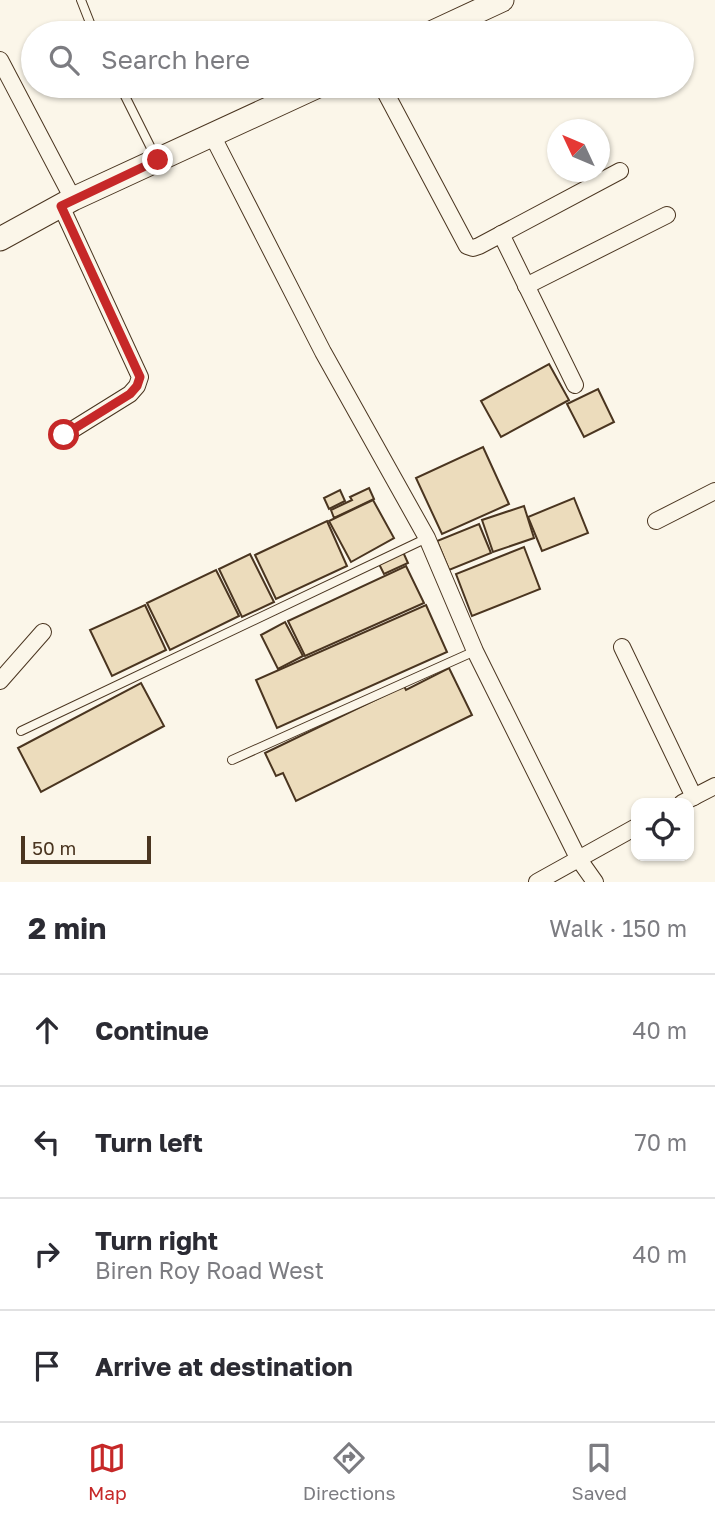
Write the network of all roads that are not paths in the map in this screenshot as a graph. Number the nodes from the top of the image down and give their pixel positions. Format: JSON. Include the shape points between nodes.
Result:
{"nodes":[{"id":1,"x":81,"y":0,"type":"edge"},
{"id":2,"x":502,"y":0,"type":"edge"},
{"id":3,"x":89,"y":21,"type":"edge"},
{"id":4,"x":457,"y":21,"type":"edge"},
{"id":5,"x":0,"y":60,"type":"edge"},
{"id":6,"x":126,"y":98,"type":"edge"},
{"id":7,"x":292,"y":98,"type":"edge"},
{"id":8,"x":388,"y":98,"type":"edge"},
{"id":9,"x":212,"y":135,"type":"junction"},
{"id":10,"x":158,"y":160,"type":"junction"},
{"id":11,"x":620,"y":170,"type":"dead end"},
{"id":12,"x":67,"y":203,"type":"junction"},
{"id":13,"x":667,"y":215,"type":"dead end"},
{"id":14,"x":500,"y":234,"type":"junction"},
{"id":15,"x":0,"y":239,"type":"edge"},
{"id":16,"x":526,"y":286,"type":"junction"},
{"id":17,"x":575,"y":385,"type":"dead end"},
{"id":18,"x":64,"y":435,"type":"dead end"},
{"id":19,"x":714,"y":495,"type":"edge"},
{"id":20,"x":656,"y":521,"type":"dead end"},
{"id":21,"x":427,"y":538,"type":"junction"},
{"id":22,"x":43,"y":632,"type":"dead end"},
{"id":23,"x":622,"y":647,"type":"dead end"},
{"id":24,"x":475,"y":651,"type":"junction"},
{"id":25,"x":0,"y":681,"type":"edge"},
{"id":26,"x":22,"y":731,"type":"dead end"},
{"id":27,"x":232,"y":760,"type":"dead end"},
{"id":28,"x":715,"y":786,"type":"edge"},
{"id":29,"x":687,"y":798,"type":"edge"},
{"id":30,"x":692,"y":798,"type":"edge"},
{"id":31,"x":631,"y":830,"type":"edge"},
{"id":32,"x":578,"y":858,"type":"junction"},
{"id":33,"x":537,"y":882,"type":"edge"},
{"id":34,"x":595,"y":882,"type":"edge"}],
"edges":[{"from":1,"to":3,"type":"lane"},
{"from":2,"to":4,"type":"main road"},
{"from":5,"to":12,"type":"street"},
{"from":6,"to":10,"type":"lane"},
{"from":7,"to":9,"type":"main road"},
{"from":8,"to":14,"type":"street","via":[[462,240],[473,248]]},
{"from":9,"to":10,"type":"main road"},
{"from":9,"to":21,"type":"street","via":[[323,352]]},
{"from":10,"to":12,"type":"main road"},
{"from":11,"to":14,"type":"street"},
{"from":12,"to":15,"type":"main road"},
{"from":12,"to":18,"type":"street","via":[[140,377],[130,394]]},
{"from":13,"to":16,"type":"street"},
{"from":14,"to":16,"type":"street"},
{"from":16,"to":17,"type":"street"},
{"from":19,"to":20,"type":"street"},
{"from":21,"to":24,"type":"street"},
{"from":21,"to":26,"type":"lane"},
{"from":22,"to":25,"type":"street"},
{"from":23,"to":29,"type":"street"},
{"from":24,"to":27,"type":"lane"},
{"from":24,"to":32,"type":"street"},
{"from":28,"to":30,"type":"street"},
{"from":31,"to":32,"type":"street"},
{"from":32,"to":33,"type":"street"},
{"from":32,"to":34,"type":"street"}]}
